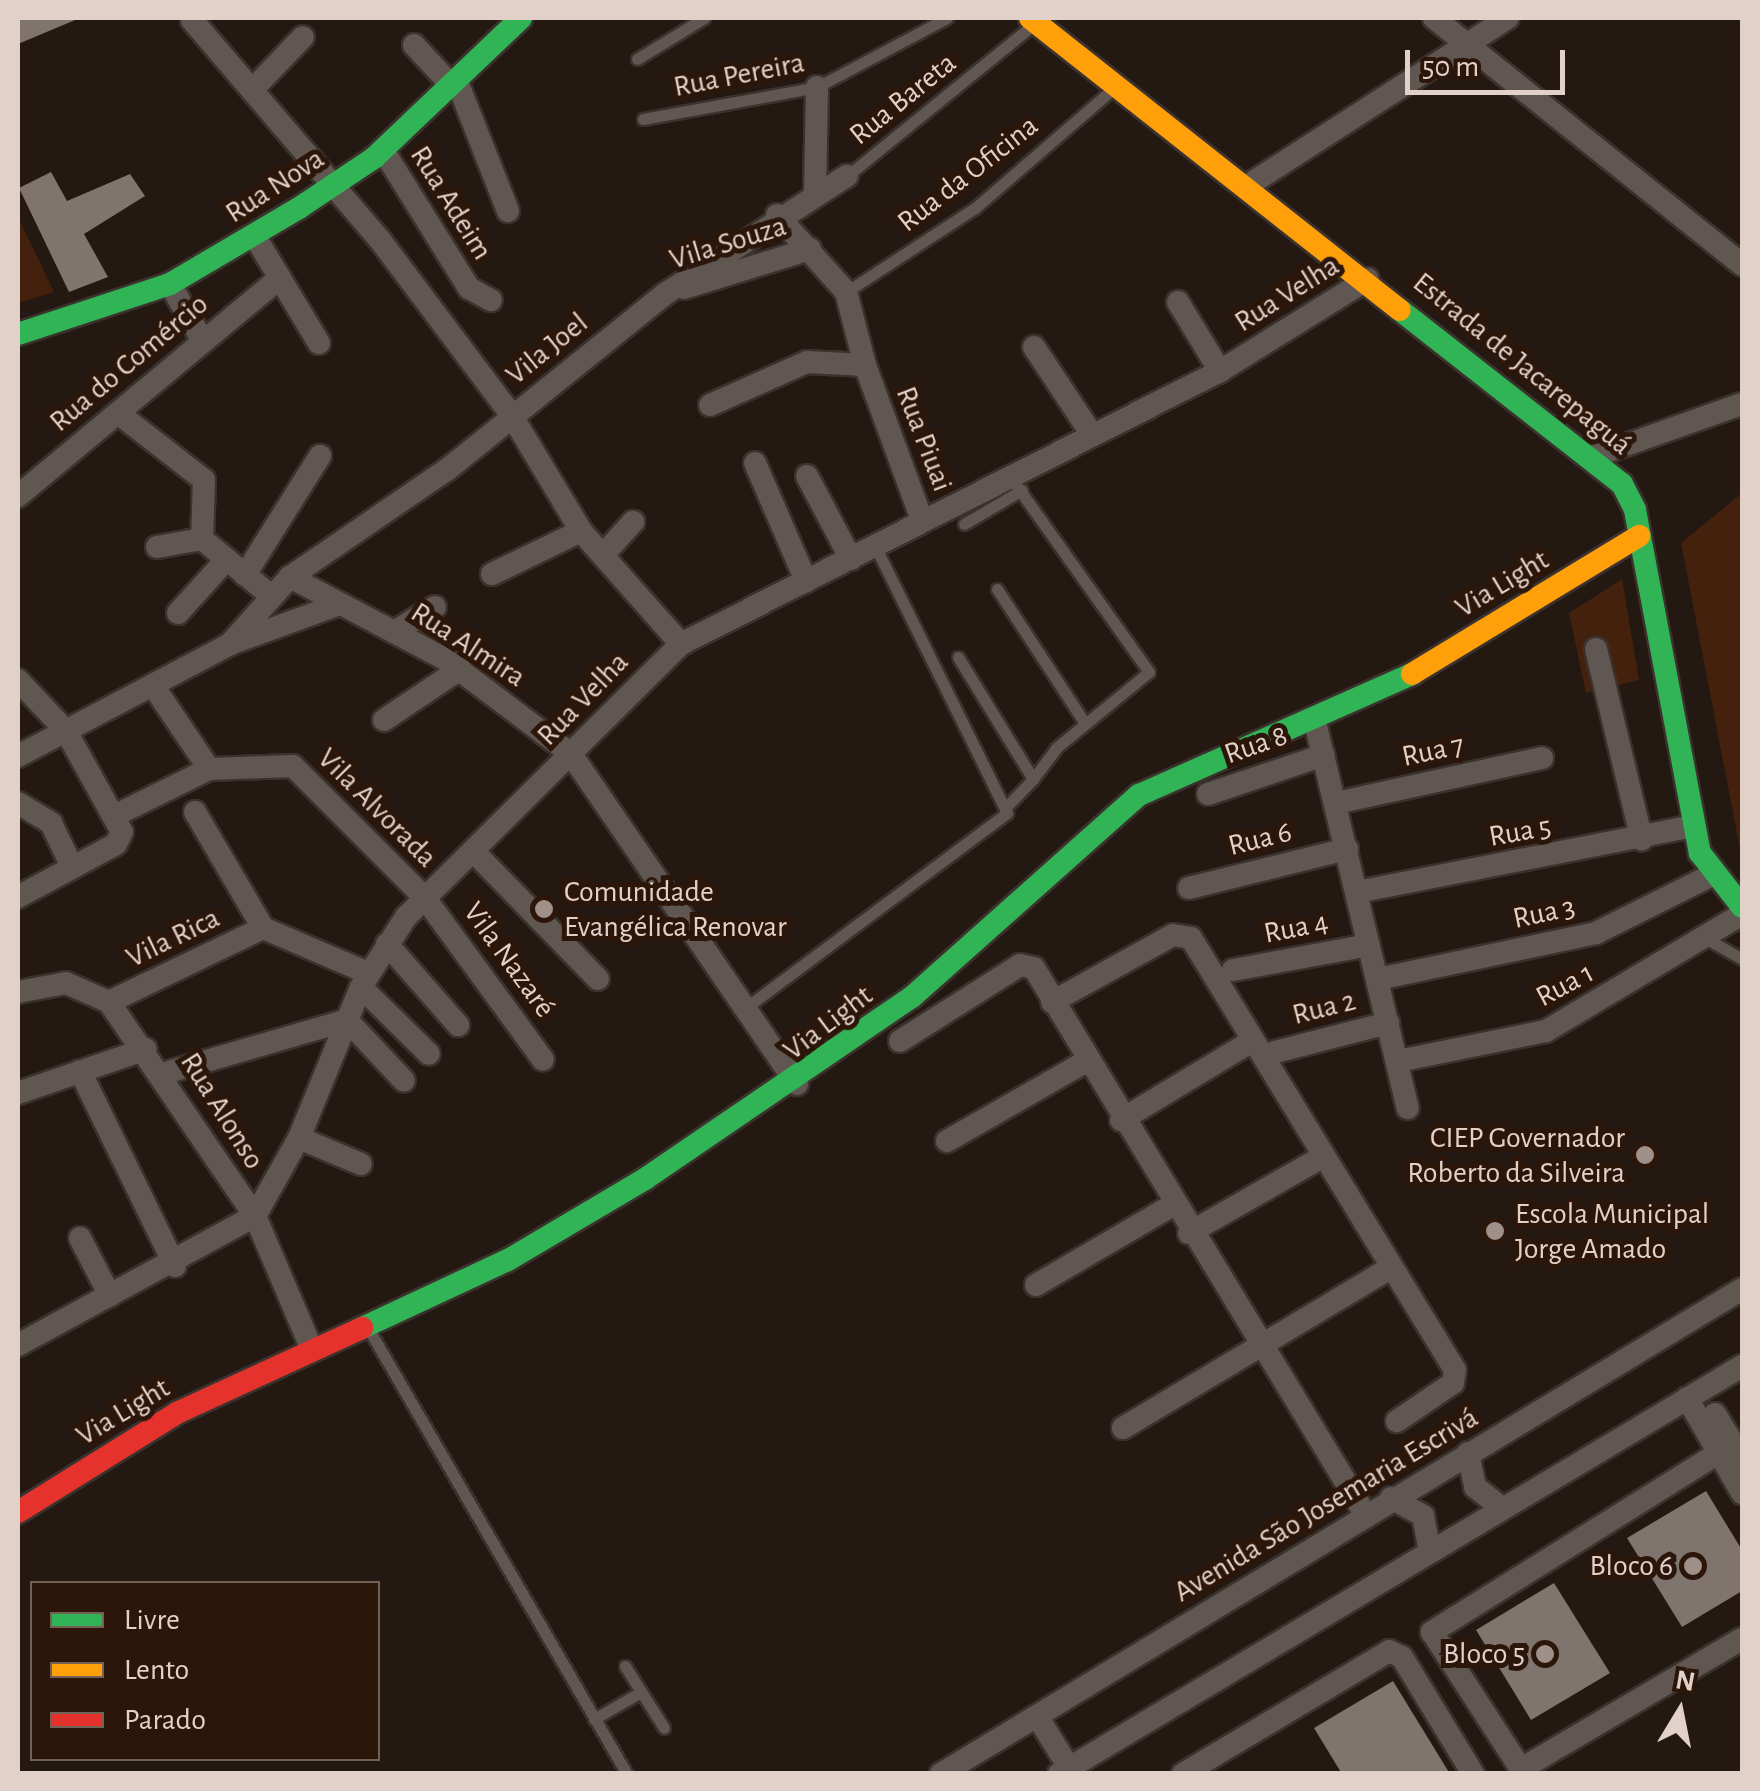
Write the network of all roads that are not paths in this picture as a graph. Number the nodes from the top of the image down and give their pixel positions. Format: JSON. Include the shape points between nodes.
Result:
{"nodes":[{"id":1,"x":704,"y":18,"type":"edge"},
{"id":2,"x":947,"y":18,"type":"edge"},
{"id":3,"x":1434,"y":18,"type":"edge"},
{"id":4,"x":1508,"y":18,"type":"edge"},
{"id":5,"x":192,"y":20,"type":"dead end"},
{"id":6,"x":1033,"y":20,"type":"edge"},
{"id":7,"x":506,"y":23,"type":"edge"},
{"id":8,"x":303,"y":37,"type":"dead end"},
{"id":9,"x":414,"y":44,"type":"dead end"},
{"id":10,"x":1469,"y":45,"type":"junction"},
{"id":11,"x":637,"y":59,"type":"dead end"},
{"id":12,"x":454,"y":82,"type":"junction"},
{"id":13,"x":255,"y":87,"type":"junction"},
{"id":14,"x":816,"y":87,"type":"junction"},
{"id":15,"x":1114,"y":88,"type":"junction"},
{"id":16,"x":643,"y":118,"type":"dead end"},
{"id":17,"x":382,"y":150,"type":"junction"},
{"id":18,"x":847,"y":176,"type":"joint"},
{"id":19,"x":333,"y":185,"type":"junction"},
{"id":20,"x":1247,"y":186,"type":"junction"},
{"id":21,"x":815,"y":192,"type":"junction"},
{"id":22,"x":508,"y":211,"type":"dead end"},
{"id":23,"x":777,"y":215,"type":"junction"},
{"id":24,"x":254,"y":235,"type":"junction"},
{"id":25,"x":810,"y":249,"type":"junction"},
{"id":26,"x":1742,"y":265,"type":"edge"},
{"id":27,"x":280,"y":278,"type":"junction"},
{"id":28,"x":1368,"y":279,"type":"junction"},
{"id":29,"x":170,"y":284,"type":"junction"},
{"id":30,"x":469,"y":288,"type":"junction"},
{"id":31,"x":846,"y":292,"type":"junction"},
{"id":32,"x":664,"y":294,"type":"junction"},
{"id":33,"x":492,"y":300,"type":"dead end"},
{"id":34,"x":1178,"y":302,"type":"dead end"},
{"id":35,"x":428,"y":304,"type":"junction"},
{"id":36,"x":18,"y":334,"type":"edge"},
{"id":37,"x":202,"y":338,"type":"junction"},
{"id":38,"x":319,"y":343,"type":"dead end"},
{"id":39,"x":1034,"y":347,"type":"dead end"},
{"id":40,"x":866,"y":366,"type":"junction"},
{"id":41,"x":1220,"y":371,"type":"junction"},
{"id":42,"x":710,"y":404,"type":"dead end"},
{"id":43,"x":1742,"y":404,"type":"edge"},
{"id":44,"x":118,"y":413,"type":"junction"},
{"id":45,"x":512,"y":416,"type":"junction"},
{"id":46,"x":1091,"y":434,"type":"junction"},
{"id":47,"x":320,"y":456,"type":"dead end"},
{"id":48,"x":1592,"y":457,"type":"junction"},
{"id":49,"x":755,"y":463,"type":"dead end"},
{"id":50,"x":807,"y":476,"type":"dead end"},
{"id":51,"x":1016,"y":483,"type":"junction"},
{"id":52,"x":18,"y":496,"type":"edge"},
{"id":53,"x":922,"y":520,"type":"junction"},
{"id":54,"x":633,"y":522,"type":"dead end"},
{"id":55,"x":964,"y":524,"type":"dead end"},
{"id":56,"x":581,"y":530,"type":"junction"},
{"id":57,"x":1639,"y":536,"type":"junction"},
{"id":58,"x":202,"y":539,"type":"junction"},
{"id":59,"x":876,"y":546,"type":"junction"},
{"id":60,"x":157,"y":547,"type":"dead end"},
{"id":61,"x":603,"y":556,"type":"junction"},
{"id":62,"x":851,"y":559,"type":"junction"},
{"id":63,"x":226,"y":560,"type":"junction"},
{"id":64,"x":492,"y":574,"type":"dead end"},
{"id":65,"x":244,"y":575,"type":"junction"},
{"id":66,"x":290,"y":577,"type":"junction"},
{"id":67,"x":806,"y":581,"type":"junction"},
{"id":68,"x":997,"y":589,"type":"dead end"},
{"id":69,"x":270,"y":594,"type":"junction"},
{"id":70,"x":340,"y":604,"type":"junction"},
{"id":71,"x":435,"y":606,"type":"dead end"},
{"id":72,"x":178,"y":612,"type":"dead end"},
{"id":73,"x":394,"y":632,"type":"junction"},
{"id":74,"x":230,"y":644,"type":"junction"},
{"id":75,"x":681,"y":644,"type":"junction"},
{"id":76,"x":1596,"y":649,"type":"dead end"},
{"id":77,"x":958,"y":657,"type":"dead end"},
{"id":78,"x":460,"y":669,"type":"junction"},
{"id":79,"x":18,"y":680,"type":"edge"},
{"id":80,"x":154,"y":687,"type":"junction"},
{"id":81,"x":384,"y":720,"type":"dead end"},
{"id":82,"x":1084,"y":722,"type":"junction"},
{"id":83,"x":1315,"y":722,"type":"junction"},
{"id":84,"x":66,"y":731,"type":"junction"},
{"id":85,"x":571,"y":754,"type":"junction"},
{"id":86,"x":1324,"y":755,"type":"junction"},
{"id":87,"x":18,"y":756,"type":"edge"},
{"id":88,"x":1542,"y":758,"type":"dead end"},
{"id":89,"x":209,"y":769,"type":"junction"},
{"id":90,"x":1034,"y":778,"type":"junction"},
{"id":91,"x":1208,"y":794,"type":"dead end"},
{"id":92,"x":18,"y":802,"type":"edge"},
{"id":93,"x":1336,"y":803,"type":"junction"},
{"id":94,"x":1008,"y":805,"type":"junction"},
{"id":95,"x":195,"y":812,"type":"dead end"},
{"id":96,"x":116,"y":815,"type":"junction"},
{"id":97,"x":1692,"y":826,"type":"junction"},
{"id":98,"x":1642,"y":840,"type":"junction"},
{"id":99,"x":1347,"y":849,"type":"junction"},
{"id":100,"x":475,"y":853,"type":"junction"},
{"id":101,"x":72,"y":867,"type":"junction"},
{"id":102,"x":1712,"y":876,"type":"junction"},
{"id":103,"x":1189,"y":888,"type":"dead end"},
{"id":104,"x":1357,"y":892,"type":"junction"},
{"id":105,"x":18,"y":897,"type":"edge"},
{"id":106,"x":425,"y":898,"type":"junction"},
{"id":107,"x":1742,"y":910,"type":"edge"},
{"id":108,"x":263,"y":928,"type":"junction"},
{"id":109,"x":1707,"y":939,"type":"junction"},
{"id":110,"x":387,"y":944,"type":"junction"},
{"id":111,"x":1369,"y":944,"type":"junction"},
{"id":112,"x":1742,"y":960,"type":"edge"},
{"id":113,"x":1233,"y":970,"type":"dead end"},
{"id":114,"x":598,"y":979,"type":"dead end"},
{"id":115,"x":1378,"y":979,"type":"junction"},
{"id":116,"x":364,"y":980,"type":"junction"},
{"id":117,"x":18,"y":992,"type":"edge"},
{"id":118,"x":109,"y":1002,"type":"junction"},
{"id":119,"x":1052,"y":1002,"type":"junction"},
{"id":120,"x":741,"y":1012,"type":"junction"},
{"id":121,"x":347,"y":1020,"type":"junction"},
{"id":122,"x":1388,"y":1023,"type":"junction"},
{"id":123,"x":458,"y":1024,"type":"dead end"},
{"id":124,"x":900,"y":1041,"type":"dead end"},
{"id":125,"x":1252,"y":1042,"type":"junction"},
{"id":126,"x":146,"y":1050,"type":"junction"},
{"id":127,"x":1275,"y":1052,"type":"dead end"},
{"id":128,"x":429,"y":1054,"type":"dead end"},
{"id":129,"x":542,"y":1060,"type":"dead end"},
{"id":130,"x":1398,"y":1061,"type":"junction"},
{"id":131,"x":1085,"y":1062,"type":"junction"},
{"id":132,"x":80,"y":1071,"type":"junction"},
{"id":133,"x":165,"y":1073,"type":"junction"},
{"id":134,"x":404,"y":1081,"type":"dead end"},
{"id":135,"x":797,"y":1084,"type":"junction"},
{"id":136,"x":18,"y":1093,"type":"edge"},
{"id":137,"x":1408,"y":1108,"type":"dead end"},
{"id":138,"x":1121,"y":1120,"type":"junction"},
{"id":139,"x":299,"y":1138,"type":"junction"},
{"id":140,"x":947,"y":1141,"type":"dead end"},
{"id":141,"x":1322,"y":1156,"type":"junction"},
{"id":142,"x":361,"y":1164,"type":"dead end"},
{"id":143,"x":1172,"y":1206,"type":"junction"},
{"id":144,"x":255,"y":1216,"type":"junction"},
{"id":145,"x":1189,"y":1233,"type":"junction"},
{"id":146,"x":80,"y":1238,"type":"dead end"},
{"id":147,"x":175,"y":1266,"type":"junction"},
{"id":148,"x":1392,"y":1267,"type":"junction"},
{"id":149,"x":1036,"y":1285,"type":"dead end"},
{"id":150,"x":1742,"y":1289,"type":"edge"},
{"id":151,"x":110,"y":1296,"type":"junction"},
{"id":152,"x":365,"y":1322,"type":"junction"},
{"id":153,"x":18,"y":1345,"type":"edge"},
{"id":154,"x":311,"y":1347,"type":"junction"},
{"id":155,"x":1257,"y":1347,"type":"junction"},
{"id":156,"x":1742,"y":1366,"type":"edge"},
{"id":157,"x":1694,"y":1394,"type":"junction"},
{"id":158,"x":1397,"y":1421,"type":"dead end"},
{"id":159,"x":1123,"y":1428,"type":"dead end"},
{"id":160,"x":1735,"y":1448,"type":"edge"},
{"id":161,"x":1468,"y":1453,"type":"junction"},
{"id":162,"x":1742,"y":1492,"type":"edge"},
{"id":163,"x":1391,"y":1498,"type":"junction"},
{"id":164,"x":1502,"y":1508,"type":"junction"},
{"id":165,"x":18,"y":1512,"type":"edge"},
{"id":166,"x":1365,"y":1514,"type":"junction"},
{"id":167,"x":1430,"y":1552,"type":"junction"},
{"id":168,"x":1742,"y":1638,"type":"edge"},
{"id":169,"x":625,"y":1666,"type":"dead end"},
{"id":170,"x":641,"y":1692,"type":"junction"},
{"id":171,"x":1037,"y":1716,"type":"junction"},
{"id":172,"x":594,"y":1719,"type":"junction"},
{"id":173,"x":664,"y":1728,"type":"dead end"},
{"id":174,"x":1068,"y":1772,"type":"edge"},
{"id":175,"x":627,"y":1774,"type":"edge"},
{"id":176,"x":941,"y":1774,"type":"edge"},
{"id":177,"x":1184,"y":1774,"type":"edge"},
{"id":178,"x":1473,"y":1774,"type":"edge"}],
"edges":[{"from":1,"to":11,"type":"lane"},
{"from":2,"to":14,"type":"lane","name":"Rua Pereira"},
{"from":3,"to":10,"type":"street"},
{"from":4,"to":10,"type":"street"},
{"from":5,"to":13,"type":"street"},
{"from":6,"to":15,"type":"street","name":"Estrada de Jacarepaguá"},
{"from":6,"to":18,"type":"lane","name":"Rua Bareta"},
{"from":7,"to":12,"type":"street","name":"Rua Nova"},
{"from":8,"to":13,"type":"street"},
{"from":9,"to":12,"type":"street"},
{"from":10,"to":20,"type":"street"},
{"from":10,"to":26,"type":"street"},
{"from":12,"to":17,"type":"street","name":"Rua Nova"},
{"from":12,"to":22,"type":"street"},
{"from":13,"to":19,"type":"street"},
{"from":14,"to":16,"type":"lane","name":"Rua Pereira"},
{"from":14,"to":21,"type":"street"},
{"from":15,"to":20,"type":"street","name":"Estrada de Jacarepaguá"},
{"from":15,"to":31,"type":"lane","name":"Rua da Oficina","via":[[974,208]]},
{"from":17,"to":19,"type":"street","name":"Rua Nova"},
{"from":17,"to":30,"type":"street","name":"Rua Adeim"},
{"from":18,"to":21,"type":"street","name":"Vila Joel"},
{"from":19,"to":24,"type":"street","name":"Rua Nova"},
{"from":19,"to":35,"type":"street"},
{"from":20,"to":28,"type":"street","name":"Estrada de Jacarepaguá"},
{"from":21,"to":23,"type":"street","name":"Vila Joel"},
{"from":23,"to":25,"type":"street"},
{"from":23,"to":32,"type":"street","name":"Vila Joel"},
{"from":24,"to":27,"type":"street"},
{"from":24,"to":29,"type":"street","name":"Rua Nova"},
{"from":25,"to":31,"type":"street"},
{"from":25,"to":32,"type":"street","name":"Vila Souza"},
{"from":27,"to":37,"type":"street","name":"Rua do Comércio"},
{"from":27,"to":38,"type":"street"},
{"from":28,"to":41,"type":"street","name":"Rua Velha"},
{"from":28,"to":48,"type":"street","name":"Estrada de Jacarepaguá"},
{"from":29,"to":36,"type":"street","name":"Rua Nova"},
{"from":29,"to":37,"type":"street"},
{"from":30,"to":33,"type":"street"},
{"from":30,"to":35,"type":"street"},
{"from":31,"to":40,"type":"street"},
{"from":32,"to":45,"type":"street","name":"Vila Joel"},
{"from":34,"to":41,"type":"street"},
{"from":35,"to":45,"type":"street"},
{"from":37,"to":44,"type":"street","name":"Rua do Comércio"},
{"from":39,"to":46,"type":"street"},
{"from":40,"to":42,"type":"street","name":"Rua Piuai","via":[[807,362]]},
{"from":40,"to":53,"type":"street","name":"Rua Piuai"},
{"from":41,"to":46,"type":"street","name":"Rua Velha"},
{"from":43,"to":48,"type":"street"},
{"from":44,"to":52,"type":"street","name":"Rua do Comércio"},
{"from":44,"to":58,"type":"street","via":[[207,484]]},
{"from":45,"to":56,"type":"street"},
{"from":45,"to":66,"type":"street","name":"Vila Joel"},
{"from":46,"to":51,"type":"street","name":"Rua Velha"},
{"from":47,"to":65,"type":"street"},
{"from":48,"to":57,"type":"street","name":"Estrada de Jacarepaguá","via":[[1630,496]]},
{"from":49,"to":67,"type":"street"},
{"from":50,"to":62,"type":"street"},
{"from":51,"to":53,"type":"street","name":"Rua Velha"},
{"from":51,"to":55,"type":"lane"},
{"from":51,"to":82,"type":"lane","via":[[1150,666],[1144,681]]},
{"from":53,"to":59,"type":"street","name":"Rua Velha"},
{"from":54,"to":61,"type":"street"},
{"from":56,"to":61,"type":"street"},
{"from":56,"to":64,"type":"street"},
{"from":57,"to":83,"type":"street","name":"Via Light"},
{"from":57,"to":97,"type":"street","name":"Estrada de Jacarepaguá"},
{"from":58,"to":60,"type":"street"},
{"from":58,"to":63,"type":"street"},
{"from":59,"to":62,"type":"street","name":"Rua Velha"},
{"from":59,"to":94,"type":"lane"},
{"from":61,"to":75,"type":"street"},
{"from":62,"to":67,"type":"street","name":"Rua Velha"},
{"from":63,"to":65,"type":"street"},
{"from":63,"to":72,"type":"street"},
{"from":65,"to":69,"type":"street"},
{"from":66,"to":69,"type":"street","name":"Vila Joel"},
{"from":66,"to":70,"type":"street","name":"Rua Almira"},
{"from":67,"to":75,"type":"street","name":"Rua Velha"},
{"from":68,"to":82,"type":"lane"},
{"from":69,"to":74,"type":"street","name":"Vila Joel"},
{"from":70,"to":73,"type":"street","name":"Rua Almira"},
{"from":70,"to":74,"type":"street"},
{"from":71,"to":73,"type":"street"},
{"from":73,"to":78,"type":"street","name":"Rua Almira"},
{"from":74,"to":80,"type":"street"},
{"from":75,"to":85,"type":"street","name":"Rua Velha"},
{"from":76,"to":98,"type":"street"},
{"from":77,"to":90,"type":"lane"},
{"from":78,"to":81,"type":"street"},
{"from":78,"to":85,"type":"street","name":"Rua Almira"},
{"from":79,"to":84,"type":"street"},
{"from":80,"to":84,"type":"street"},
{"from":80,"to":89,"type":"street"},
{"from":82,"to":90,"type":"lane"},
{"from":83,"to":86,"type":"street"},
{"from":83,"to":135,"type":"street","name":"Via Light","via":[[1139,795],[912,997]]},
{"from":84,"to":87,"type":"street"},
{"from":84,"to":96,"type":"street"},
{"from":85,"to":100,"type":"street","name":"Rua Velha"},
{"from":85,"to":120,"type":"street","name":"Rua Almira"},
{"from":86,"to":91,"type":"street","name":"Rua 8"},
{"from":86,"to":93,"type":"street"},
{"from":88,"to":93,"type":"street","name":"Rua 7"},
{"from":89,"to":96,"type":"street","name":"Vila Alvorada"},
{"from":89,"to":106,"type":"street","name":"Vila Alvorada","via":[[293,766]]},
{"from":90,"to":94,"type":"lane"},
{"from":92,"to":101,"type":"street","via":[[52,823]]},
{"from":93,"to":99,"type":"street"},
{"from":94,"to":120,"type":"lane","via":[[1001,824]]},
{"from":95,"to":108,"type":"street"},
{"from":96,"to":101,"type":"street","via":[[116,844]]},
{"from":97,"to":98,"type":"street","name":"Rua 5"},
{"from":97,"to":102,"type":"street","name":"Estrada de Jacarepaguá"},
{"from":98,"to":104,"type":"street","name":"Rua 5"},
{"from":99,"to":103,"type":"street","name":"Rua 6"},
{"from":99,"to":104,"type":"street"},
{"from":100,"to":106,"type":"street","name":"Rua Velha"},
{"from":100,"to":114,"type":"street"},
{"from":101,"to":105,"type":"street"},
{"from":102,"to":107,"type":"street","name":"Estrada de Jacarepaguá"},
{"from":102,"to":115,"type":"street","name":"Rua 3","via":[[1596,933]]},
{"from":104,"to":111,"type":"street"},
{"from":106,"to":110,"type":"street","name":"Rua Velha"},
{"from":106,"to":129,"type":"street","name":"Vila Nazaré"},
{"from":107,"to":109,"type":"street","name":"Rua 1"},
{"from":108,"to":116,"type":"street"},
{"from":108,"to":118,"type":"street","name":"Vila Rica"},
{"from":109,"to":112,"type":"lane"},
{"from":109,"to":130,"type":"street","name":"Rua 1","via":[[1546,1032]]},
{"from":110,"to":116,"type":"street","name":"Rua Velha"},
{"from":110,"to":123,"type":"street"},
{"from":111,"to":113,"type":"street","name":"Rua 4"},
{"from":111,"to":115,"type":"street"},
{"from":115,"to":122,"type":"street"},
{"from":116,"to":121,"type":"street","name":"Rua Velha"},
{"from":116,"to":128,"type":"street"},
{"from":117,"to":118,"type":"street","via":[[66,983]]},
{"from":118,"to":126,"type":"street","name":"Rua Alonso"},
{"from":119,"to":124,"type":"street","via":[[1023,964]]},
{"from":119,"to":125,"type":"street","via":[[1185,934]]},
{"from":119,"to":131,"type":"street"},
{"from":120,"to":135,"type":"street","name":"Rua Almira"},
{"from":121,"to":133,"type":"street"},
{"from":121,"to":134,"type":"street"},
{"from":121,"to":139,"type":"street","name":"Rua Velha"},
{"from":122,"to":127,"type":"street","name":"Rua 2"},
{"from":122,"to":130,"type":"street"},
{"from":125,"to":138,"type":"street"},
{"from":125,"to":141,"type":"street"},
{"from":126,"to":132,"type":"street"},
{"from":126,"to":133,"type":"street","name":"Rua Alonso"},
{"from":130,"to":137,"type":"street"},
{"from":131,"to":138,"type":"street"},
{"from":131,"to":140,"type":"street"},
{"from":132,"to":136,"type":"street"},
{"from":132,"to":147,"type":"street"},
{"from":133,"to":144,"type":"street","name":"Rua Alonso"},
{"from":135,"to":152,"type":"street","name":"Via Light","via":[[508,1260]]},
{"from":138,"to":143,"type":"street"},
{"from":139,"to":142,"type":"street"},
{"from":139,"to":144,"type":"street","name":"Rua Velha"},
{"from":141,"to":145,"type":"street"},
{"from":141,"to":148,"type":"street"},
{"from":143,"to":145,"type":"street"},
{"from":143,"to":149,"type":"street"},
{"from":144,"to":147,"type":"street","name":"Rua Velha"},
{"from":144,"to":154,"type":"street","name":"Rua Alonso"},
{"from":145,"to":155,"type":"street"},
{"from":146,"to":151,"type":"street"},
{"from":147,"to":151,"type":"street","name":"Rua Velha"},
{"from":148,"to":155,"type":"street"},
{"from":148,"to":158,"type":"street","via":[[1456,1374]]},
{"from":150,"to":161,"type":"street","name":"Avenida São Josemaria Escrivá"},
{"from":151,"to":153,"type":"street","name":"Rua Velha"},
{"from":152,"to":154,"type":"street","name":"Via Light"},
{"from":152,"to":172,"type":"lane"},
{"from":154,"to":165,"type":"street","name":"Via Light","via":[[177,1413]]},
{"from":155,"to":159,"type":"street"},
{"from":155,"to":166,"type":"street"},
{"from":156,"to":157,"type":"street"},
{"from":157,"to":160,"type":"street"},
{"from":157,"to":164,"type":"street"},
{"from":160,"to":162,"type":"street"},
{"from":160,"to":168,"type":"street","via":[[1432,1632],[1522,1769]]},
{"from":161,"to":163,"type":"street","name":"Avenida São Josemaria Escrivá"},
{"from":161,"to":164,"type":"street","via":[[1475,1488]]},
{"from":163,"to":166,"type":"street","name":"Avenida São Josemaria Escrivá"},
{"from":163,"to":167,"type":"street","via":[[1422,1516]]},
{"from":164,"to":167,"type":"street"},
{"from":166,"to":171,"type":"street","name":"Avenida São Josemaria Escrivá"},
{"from":167,"to":174,"type":"street"},
{"from":169,"to":170,"type":"lane"},
{"from":170,"to":172,"type":"lane"},
{"from":170,"to":173,"type":"lane"},
{"from":171,"to":174,"type":"street"},
{"from":171,"to":176,"type":"street","name":"Avenida São Josemaria Escrivá"},
{"from":172,"to":175,"type":"lane"},
{"from":177,"to":178,"type":"street","via":[[1389,1651],[1402,1656]]}]}
